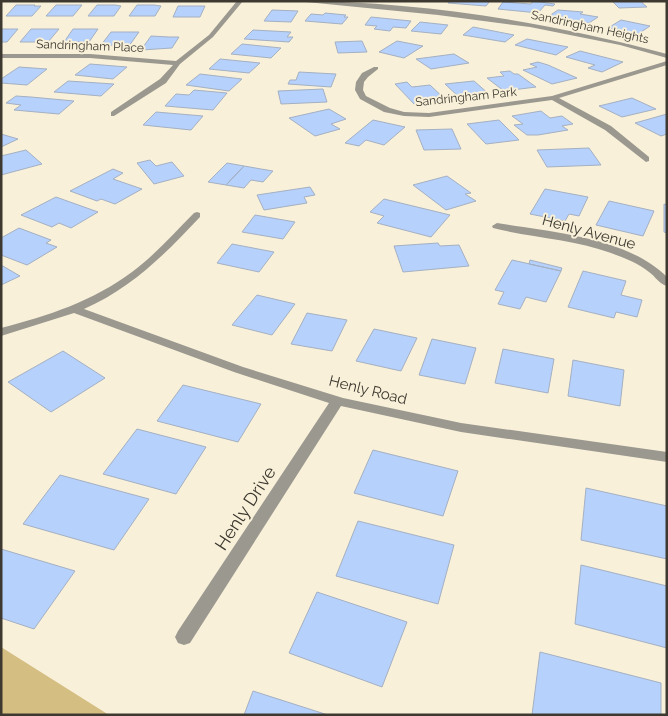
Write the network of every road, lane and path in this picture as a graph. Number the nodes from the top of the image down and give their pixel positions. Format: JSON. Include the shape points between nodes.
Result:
{"nodes":[{"id":1,"x":240,"y":1,"type":"edge"},
{"id":2,"x":299,"y":1,"type":"edge"},
{"id":3,"x":361,"y":3,"type":"edge"},
{"id":4,"x":1,"y":56,"type":"edge"},
{"id":5,"x":667,"y":56,"type":"edge"},
{"id":6,"x":178,"y":63,"type":"junction"},
{"id":7,"x":667,"y":63,"type":"edge"},
{"id":8,"x":376,"y":68,"type":"dead end"},
{"id":9,"x":553,"y":98,"type":"junction"},
{"id":10,"x":114,"y":114,"type":"dead end"},
{"id":11,"x":646,"y":159,"type":"dead end"},
{"id":12,"x":197,"y":215,"type":"dead end"},
{"id":13,"x":497,"y":226,"type":"dead end"},
{"id":14,"x":667,"y":283,"type":"edge"},
{"id":15,"x":74,"y":309,"type":"junction"},
{"id":16,"x":1,"y":332,"type":"edge"},
{"id":17,"x":338,"y":400,"type":"junction"},
{"id":18,"x":667,"y":457,"type":"edge"},
{"id":19,"x":184,"y":637,"type":"dead end"}],
"edges":[{"from":1,"to":6,"type":"street","via":[[211,36]]},
{"from":2,"to":3,"type":"street","name":"Sandringham Heights"},
{"from":3,"to":5,"type":"street","name":"Sandringham Heights","via":[[509,21],[600,38]]},
{"from":4,"to":6,"type":"street","name":"Sandringham Place","via":[[84,55]]},
{"from":6,"to":10,"type":"street","via":[[163,81]]},
{"from":7,"to":9,"type":"street","name":"Sandringham Park"},
{"from":8,"to":9,"type":"street","name":"Sandringham Park","via":[[362,78],[361,94],[379,107],[404,114],[454,112]]},
{"from":9,"to":11,"type":"street","via":[[608,128]]},
{"from":12,"to":15,"type":"street","via":[[127,280]]},
{"from":13,"to":14,"type":"street","name":"Henly Avenue","via":[[620,253],[646,264]]},
{"from":15,"to":16,"type":"street"},
{"from":15,"to":17,"type":"street","name":"Henly Road","via":[[237,370]]},
{"from":17,"to":18,"type":"street","name":"Henly Road","via":[[417,420],[540,441]]},
{"from":17,"to":19,"type":"street","name":"Henly Drive"}]}
